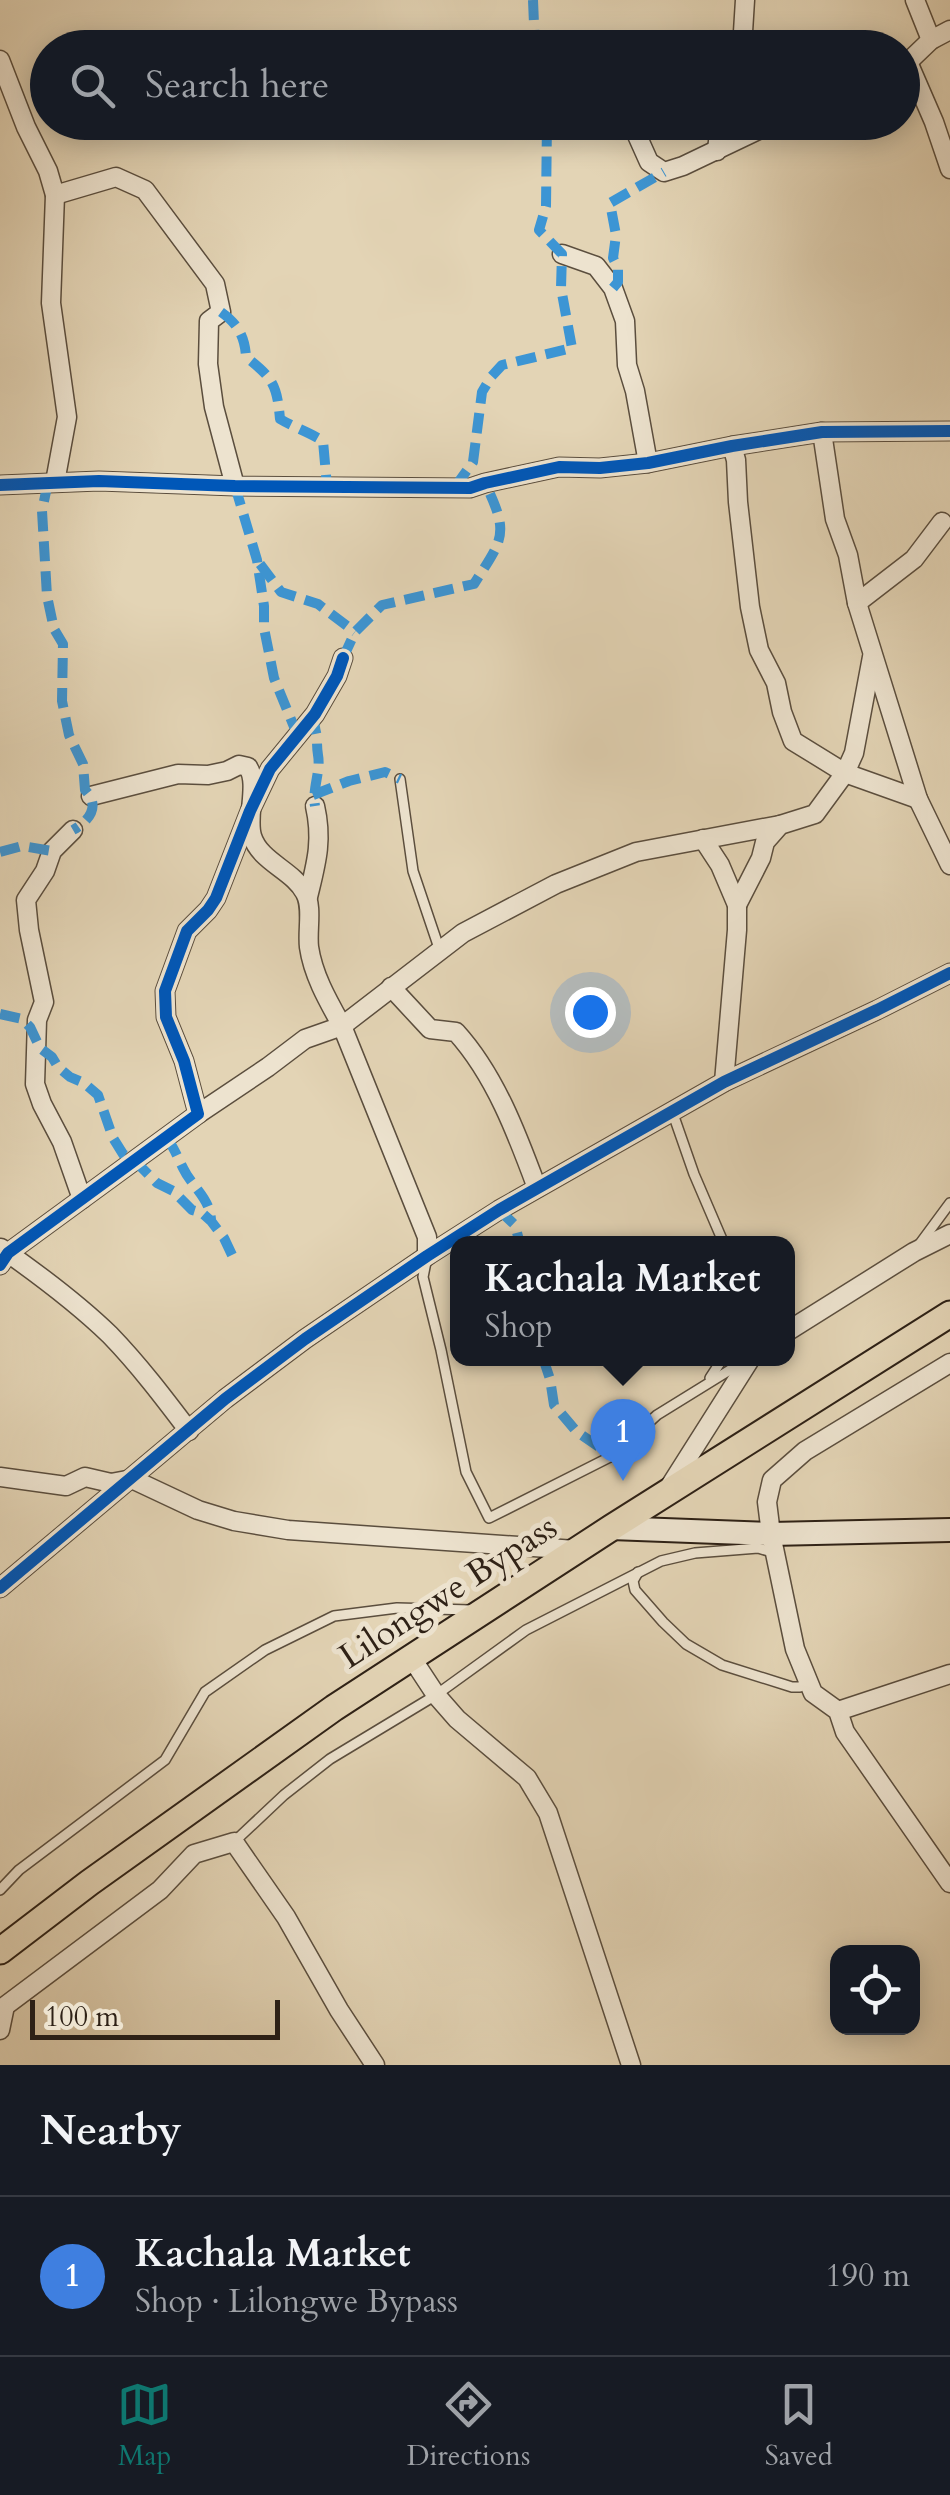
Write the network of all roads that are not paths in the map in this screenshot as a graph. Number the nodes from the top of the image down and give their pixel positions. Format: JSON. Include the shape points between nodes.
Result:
{"nodes":[{"id":1,"x":745,"y":0,"type":"edge"},
{"id":2,"x":915,"y":0,"type":"edge"},
{"id":3,"x":743,"y":30,"type":"edge"},
{"id":4,"x":950,"y":30,"type":"edge"},
{"id":5,"x":931,"y":40,"type":"junction"},
{"id":6,"x":920,"y":50,"type":"edge"},
{"id":7,"x":0,"y":60,"type":"edge"},
{"id":8,"x":920,"y":94,"type":"edge"},
{"id":9,"x":30,"y":135,"type":"edge"},
{"id":10,"x":32,"y":140,"type":"edge"},
{"id":11,"x":639,"y":140,"type":"edge"},
{"id":12,"x":718,"y":140,"type":"edge"},
{"id":13,"x":739,"y":140,"type":"edge"},
{"id":14,"x":717,"y":151,"type":"junction"},
{"id":15,"x":950,"y":169,"type":"edge"},
{"id":16,"x":55,"y":195,"type":"junction"},
{"id":17,"x":562,"y":254,"type":"dead end"},
{"id":18,"x":950,"y":431,"type":"edge"},
{"id":19,"x":822,"y":432,"type":"junction"},
{"id":20,"x":732,"y":446,"type":"junction"},
{"id":21,"x":648,"y":462,"type":"junction"},
{"id":22,"x":56,"y":482,"type":"junction"},
{"id":23,"x":0,"y":485,"type":"edge"},
{"id":24,"x":234,"y":486,"type":"junction"},
{"id":25,"x":942,"y":522,"type":"dead end"},
{"id":26,"x":857,"y":603,"type":"junction"},
{"id":27,"x":873,"y":653,"type":"junction"},
{"id":28,"x":342,"y":658,"type":"dead end"},
{"id":29,"x":844,"y":773,"type":"junction"},
{"id":30,"x":400,"y":779,"type":"dead end"},
{"id":31,"x":91,"y":796,"type":"dead end"},
{"id":32,"x":918,"y":799,"type":"junction"},
{"id":33,"x":315,"y":806,"type":"dead end"},
{"id":34,"x":250,"y":811,"type":"junction"},
{"id":35,"x":780,"y":825,"type":"junction"},
{"id":36,"x":73,"y":830,"type":"dead end"},
{"id":37,"x":703,"y":839,"type":"junction"},
{"id":38,"x":950,"y":866,"type":"edge"},
{"id":39,"x":308,"y":897,"type":"junction"},
{"id":40,"x":737,"y":905,"type":"junction"},
{"id":41,"x":440,"y":951,"type":"junction"},
{"id":42,"x":950,"y":973,"type":"edge"},
{"id":43,"x":391,"y":987,"type":"junction"},
{"id":44,"x":342,"y":1026,"type":"junction"},
{"id":45,"x":724,"y":1082,"type":"junction"},
{"id":46,"x":672,"y":1110,"type":"junction"},
{"id":47,"x":198,"y":1114,"type":"junction"},
{"id":48,"x":537,"y":1188,"type":"junction"},
{"id":49,"x":82,"y":1199,"type":"junction"},
{"id":50,"x":950,"y":1203,"type":"edge"},
{"id":51,"x":950,"y":1234,"type":"edge"},
{"id":52,"x":459,"y":1236,"type":"edge"},
{"id":53,"x":721,"y":1236,"type":"edge"},
{"id":54,"x":450,"y":1242,"type":"edge"},
{"id":55,"x":914,"y":1252,"type":"junction"},
{"id":56,"x":3,"y":1255,"type":"edge"},
{"id":57,"x":427,"y":1256,"type":"junction"},
{"id":58,"x":950,"y":1314,"type":"edge"},
{"id":59,"x":795,"y":1326,"type":"edge"},
{"id":60,"x":950,"y":1363,"type":"edge"},
{"id":61,"x":717,"y":1366,"type":"edge"},
{"id":62,"x":735,"y":1366,"type":"edge"},
{"id":63,"x":744,"y":1366,"type":"edge"},
{"id":64,"x":705,"y":1384,"type":"junction"},
{"id":65,"x":189,"y":1431,"type":"junction"},
{"id":66,"x":0,"y":1477,"type":"edge"},
{"id":67,"x":132,"y":1480,"type":"junction"},
{"id":68,"x":665,"y":1493,"type":"junction"},
{"id":69,"x":611,"y":1528,"type":"junction"},
{"id":70,"x":950,"y":1530,"type":"edge"},
{"id":71,"x":773,"y":1544,"type":"junction"},
{"id":72,"x":577,"y":1550,"type":"junction"},
{"id":73,"x":639,"y":1570,"type":"junction"},
{"id":74,"x":0,"y":1588,"type":"edge"},
{"id":75,"x":483,"y":1610,"type":"junction"},
{"id":76,"x":412,"y":1657,"type":"junction"},
{"id":77,"x":804,"y":1674,"type":"junction"},
{"id":78,"x":950,"y":1674,"type":"edge"},
{"id":79,"x":436,"y":1694,"type":"junction"},
{"id":80,"x":838,"y":1711,"type":"junction"},
{"id":81,"x":234,"y":1842,"type":"junction"},
{"id":82,"x":950,"y":1883,"type":"edge"},
{"id":83,"x":0,"y":1890,"type":"edge"},
{"id":84,"x":0,"y":1951,"type":"edge"},
{"id":85,"x":0,"y":2030,"type":"edge"},
{"id":86,"x":375,"y":2065,"type":"edge"},
{"id":87,"x":631,"y":2065,"type":"edge"}],
"edges":[{"from":1,"to":3,"type":"street"},
{"from":2,"to":5,"type":"street"},
{"from":4,"to":5,"type":"street"},
{"from":5,"to":6,"type":"street"},
{"from":7,"to":9,"type":"street"},
{"from":8,"to":15,"type":"street"},
{"from":10,"to":16,"type":"street"},
{"from":11,"to":14,"type":"street","via":[[649,162],[664,172]]},
{"from":12,"to":14,"type":"street"},
{"from":13,"to":14,"type":"street"},
{"from":16,"to":22,"type":"street","via":[[52,303],[67,417]]},
{"from":16,"to":24,"type":"street","via":[[116,177],[144,190],[215,284],[221,312],[209,320],[208,364]]},
{"from":17,"to":21,"type":"street","via":[[596,266],[613,288],[625,322]]},
{"from":18,"to":19,"type":"street"},
{"from":19,"to":20,"type":"street"},
{"from":19,"to":26,"type":"street"},
{"from":20,"to":21,"type":"street"},
{"from":20,"to":29,"type":"street","via":[[759,650],[793,741]]},
{"from":21,"to":24,"type":"street","via":[[559,468],[470,488]]},
{"from":22,"to":23,"type":"street"},
{"from":22,"to":24,"type":"street"},
{"from":25,"to":26,"type":"street","via":[[914,559]]},
{"from":26,"to":27,"type":"street"},
{"from":27,"to":29,"type":"street","via":[[854,753]]},
{"from":27,"to":32,"type":"street"},
{"from":28,"to":34,"type":"street","via":[[315,714],[270,769]]},
{"from":29,"to":32,"type":"street"},
{"from":29,"to":35,"type":"street","via":[[815,814]]},
{"from":30,"to":41,"type":"lane","via":[[414,872]]},
{"from":31,"to":34,"type":"street","via":[[240,766],[252,774]]},
{"from":32,"to":38,"type":"street"},
{"from":33,"to":39,"type":"street","via":[[318,856]]},
{"from":34,"to":39,"type":"street","via":[[259,850]]},
{"from":34,"to":47,"type":"street","via":[[216,898],[187,931],[164,991]]},
{"from":35,"to":37,"type":"street"},
{"from":35,"to":40,"type":"street","via":[[765,842]]},
{"from":36,"to":49,"type":"street","via":[[52,851],[26,900],[44,1002],[35,1084]]},
{"from":37,"to":40,"type":"street"},
{"from":37,"to":41,"type":"street","via":[[636,852],[556,884]]},
{"from":39,"to":44,"type":"street","via":[[308,945]]},
{"from":40,"to":45,"type":"street"},
{"from":41,"to":43,"type":"street"},
{"from":42,"to":45,"type":"street"},
{"from":43,"to":44,"type":"street"},
{"from":43,"to":48,"type":"street","via":[[430,1028],[456,1032],[470,1048]]},
{"from":44,"to":47,"type":"street","via":[[305,1039]]},
{"from":44,"to":57,"type":"street","via":[[427,1237]]},
{"from":45,"to":46,"type":"street"},
{"from":46,"to":48,"type":"street"},
{"from":46,"to":53,"type":"lane"},
{"from":47,"to":49,"type":"street"},
{"from":48,"to":52,"type":"street"},
{"from":49,"to":56,"type":"street"},
{"from":50,"to":55,"type":"lane"},
{"from":51,"to":55,"type":"street"},
{"from":54,"to":57,"type":"street"},
{"from":55,"to":59,"type":"street"},
{"from":56,"to":65,"type":"street","via":[[108,1334]]},
{"from":57,"to":64,"type":"lane","via":[[423,1277],[466,1472],[489,1518],[612,1456],[656,1415]]},
{"from":57,"to":65,"type":"street","via":[[289,1351]]},
{"from":58,"to":68,"type":"main road","name":"Lilongwe Bypass"},
{"from":60,"to":71,"type":"street","via":[[805,1451],[772,1480]]},
{"from":61,"to":64,"type":"lane"},
{"from":62,"to":64,"type":"lane"},
{"from":63,"to":68,"type":"street"},
{"from":65,"to":67,"type":"street"},
{"from":66,"to":67,"type":"street","via":[[66,1486],[85,1477]]},
{"from":67,"to":72,"type":"street","via":[[234,1522]]},
{"from":67,"to":74,"type":"street"},
{"from":68,"to":69,"type":"main road","name":"Lilongwe Bypass"},
{"from":69,"to":71,"type":"street"},
{"from":69,"to":72,"type":"main road","name":"Lilongwe Bypass"},
{"from":70,"to":71,"type":"street"},
{"from":71,"to":73,"type":"lane","via":[[695,1553]]},
{"from":71,"to":77,"type":"street"},
{"from":72,"to":75,"type":"main road","name":"Lilongwe Bypass"},
{"from":73,"to":77,"type":"lane","via":[[635,1590],[686,1644],[712,1660],[792,1687],[805,1683]]},
{"from":73,"to":79,"type":"lane","via":[[526,1630]]},
{"from":75,"to":76,"type":"main road","name":"Lilongwe Bypass"},
{"from":75,"to":83,"type":"lane","via":[[397,1608],[334,1616],[265,1650],[204,1692],[166,1760]]},
{"from":76,"to":79,"type":"street"},
{"from":76,"to":84,"type":"main road","name":"Lilongwe Bypass"},
{"from":77,"to":80,"type":"street","via":[[813,1693]]},
{"from":78,"to":80,"type":"street"},
{"from":79,"to":81,"type":"lane","via":[[330,1759]]},
{"from":79,"to":87,"type":"street","via":[[526,1778],[548,1813]]},
{"from":80,"to":82,"type":"street","via":[[844,1732]]},
{"from":81,"to":85,"type":"street","via":[[194,1854],[160,1890],[5,2006]]},
{"from":81,"to":86,"type":"street"}]}
